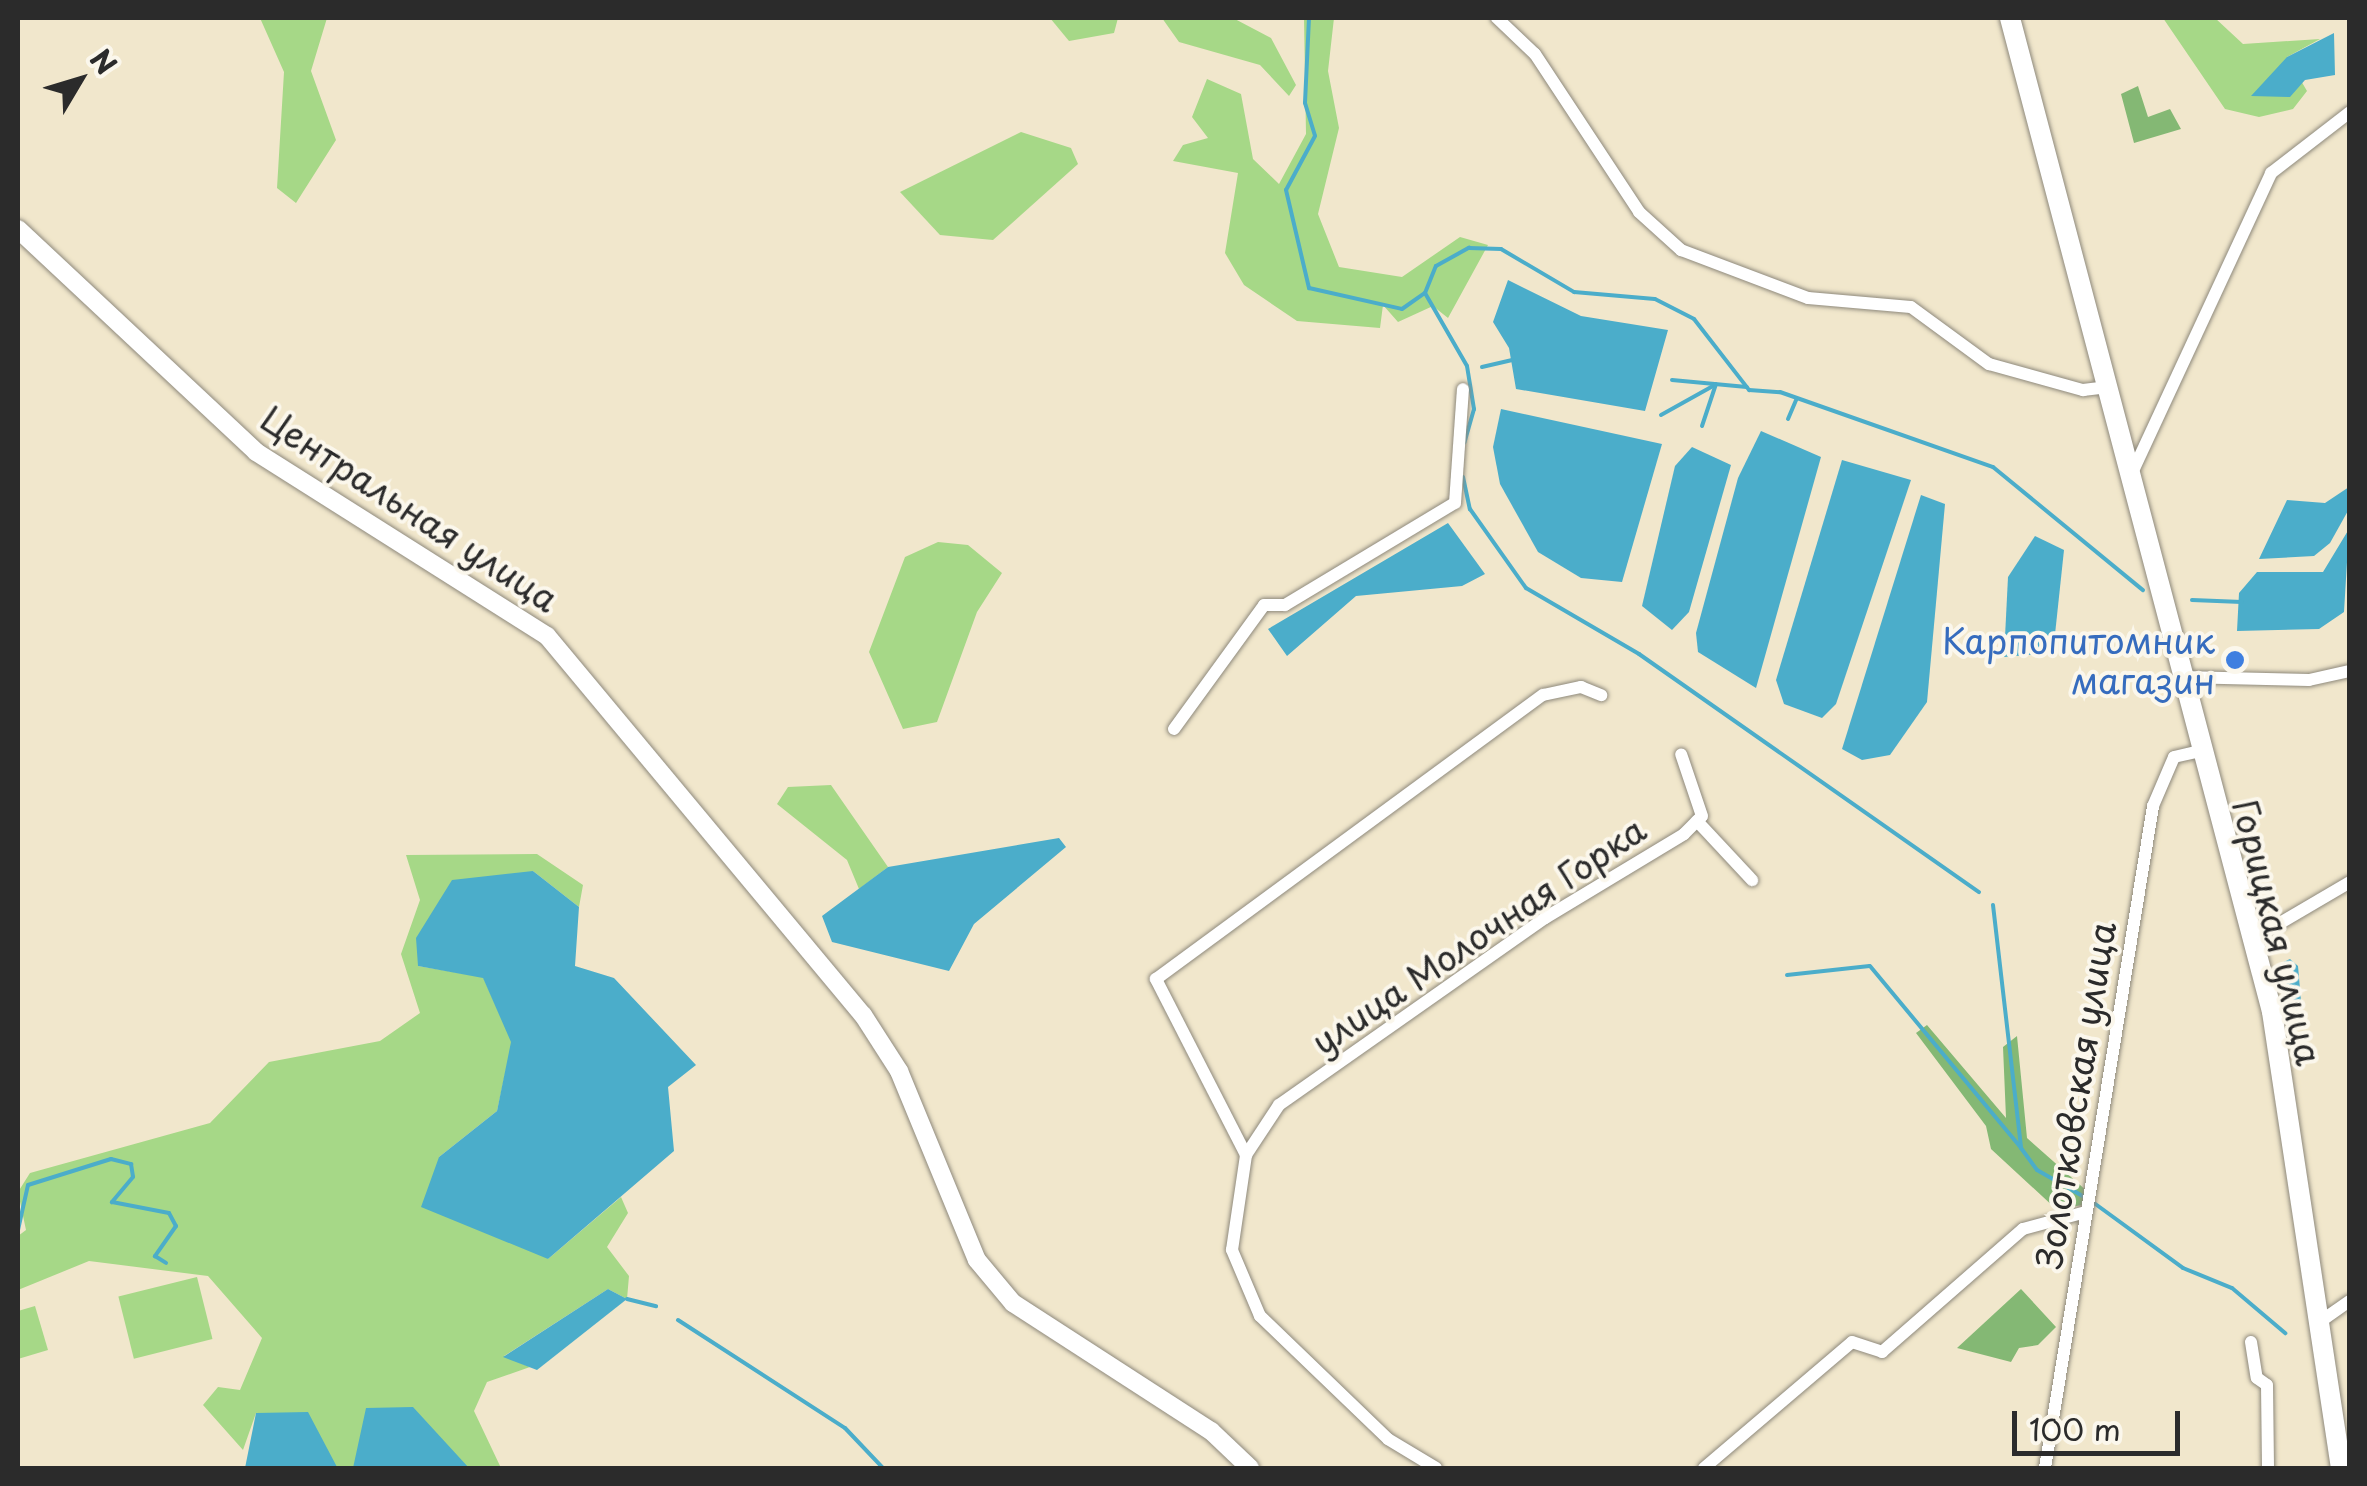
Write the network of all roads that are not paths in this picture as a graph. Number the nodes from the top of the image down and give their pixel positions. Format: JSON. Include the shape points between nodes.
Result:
{"nodes":[{"id":1,"x":1497,"y":18,"type":"edge"},
{"id":2,"x":2010,"y":18,"type":"edge"},
{"id":3,"x":2350,"y":112,"type":"edge"},
{"id":4,"x":18,"y":229,"type":"edge"},
{"id":5,"x":2106,"y":387,"type":"junction"},
{"id":6,"x":1463,"y":389,"type":"dead end"},
{"id":7,"x":2132,"y":476,"type":"junction"},
{"id":8,"x":2350,"y":671,"type":"edge"},
{"id":9,"x":2179,"y":677,"type":"junction"},
{"id":10,"x":1601,"y":695,"type":"dead end"},
{"id":11,"x":1174,"y":728,"type":"dead end"},
{"id":12,"x":2196,"y":752,"type":"junction"},
{"id":13,"x":1681,"y":754,"type":"dead end"},
{"id":14,"x":1697,"y":821,"type":"junction"},
{"id":15,"x":1752,"y":880,"type":"dead end"},
{"id":16,"x":2350,"y":882,"type":"edge"},
{"id":17,"x":2253,"y":939,"type":"junction"},
{"id":18,"x":1246,"y":1155,"type":"junction"},
{"id":19,"x":2088,"y":1205,"type":"junction"},
{"id":20,"x":2350,"y":1301,"type":"edge"},
{"id":21,"x":2321,"y":1321,"type":"junction"},
{"id":22,"x":2252,"y":1342,"type":"dead end"},
{"id":23,"x":1250,"y":1468,"type":"edge"},
{"id":24,"x":1436,"y":1468,"type":"edge"},
{"id":25,"x":1704,"y":1468,"type":"edge"},
{"id":26,"x":2044,"y":1468,"type":"edge"},
{"id":27,"x":2268,"y":1468,"type":"edge"},
{"id":28,"x":2341,"y":1468,"type":"edge"}],
"edges":[{"from":1,"to":5,"type":"street","via":[[1534,54],[1604,168],[1682,250],[1817,299],[1911,306],[1989,364],[2084,390]]},
{"from":2,"to":5,"type":"main road","name":"Горицкая улица"},
{"from":3,"to":7,"type":"street","via":[[2271,173]]},
{"from":4,"to":23,"type":"main road","name":"Центральная улица","via":[[256,452],[490,594],[587,682],[863,1015],[899,1071],[977,1260],[1001,1289],[1064,1342],[1211,1431]]},
{"from":5,"to":7,"type":"main road","name":"Горицкая улица"},
{"from":6,"to":11,"type":"street","via":[[1455,502],[1285,604],[1264,605]]},
{"from":7,"to":9,"type":"main road","name":"Горицкая улица"},
{"from":8,"to":9,"type":"street","via":[[2309,680]]},
{"from":9,"to":12,"type":"main road","name":"Горицкая улица"},
{"from":10,"to":18,"type":"street","via":[[1581,687],[1543,695],[1156,979]]},
{"from":12,"to":17,"type":"main road","name":"Горицкая улица"},
{"from":12,"to":19,"type":"street","name":"Золотковская улица","via":[[2174,757],[2153,806]]},
{"from":13,"to":14,"type":"street","name":"улица Молочная Горка","via":[[1700,793]]},
{"from":14,"to":15,"type":"street"},
{"from":14,"to":18,"type":"street","name":"улица Молочная Горка","via":[[1279,1105]]},
{"from":16,"to":17,"type":"street"},
{"from":17,"to":21,"type":"main road","name":"Горицкая улица"},
{"from":18,"to":24,"type":"street","via":[[1232,1250],[1260,1316],[1388,1439]]},
{"from":19,"to":25,"type":"street","via":[[2024,1230],[1882,1352],[1852,1342]]},
{"from":19,"to":26,"type":"street","name":"Золотковская улица"},
{"from":20,"to":21,"type":"street"},
{"from":21,"to":28,"type":"main road","name":"Горицкая улица"},
{"from":22,"to":27,"type":"street","via":[[2257,1378],[2267,1384]]}]}
